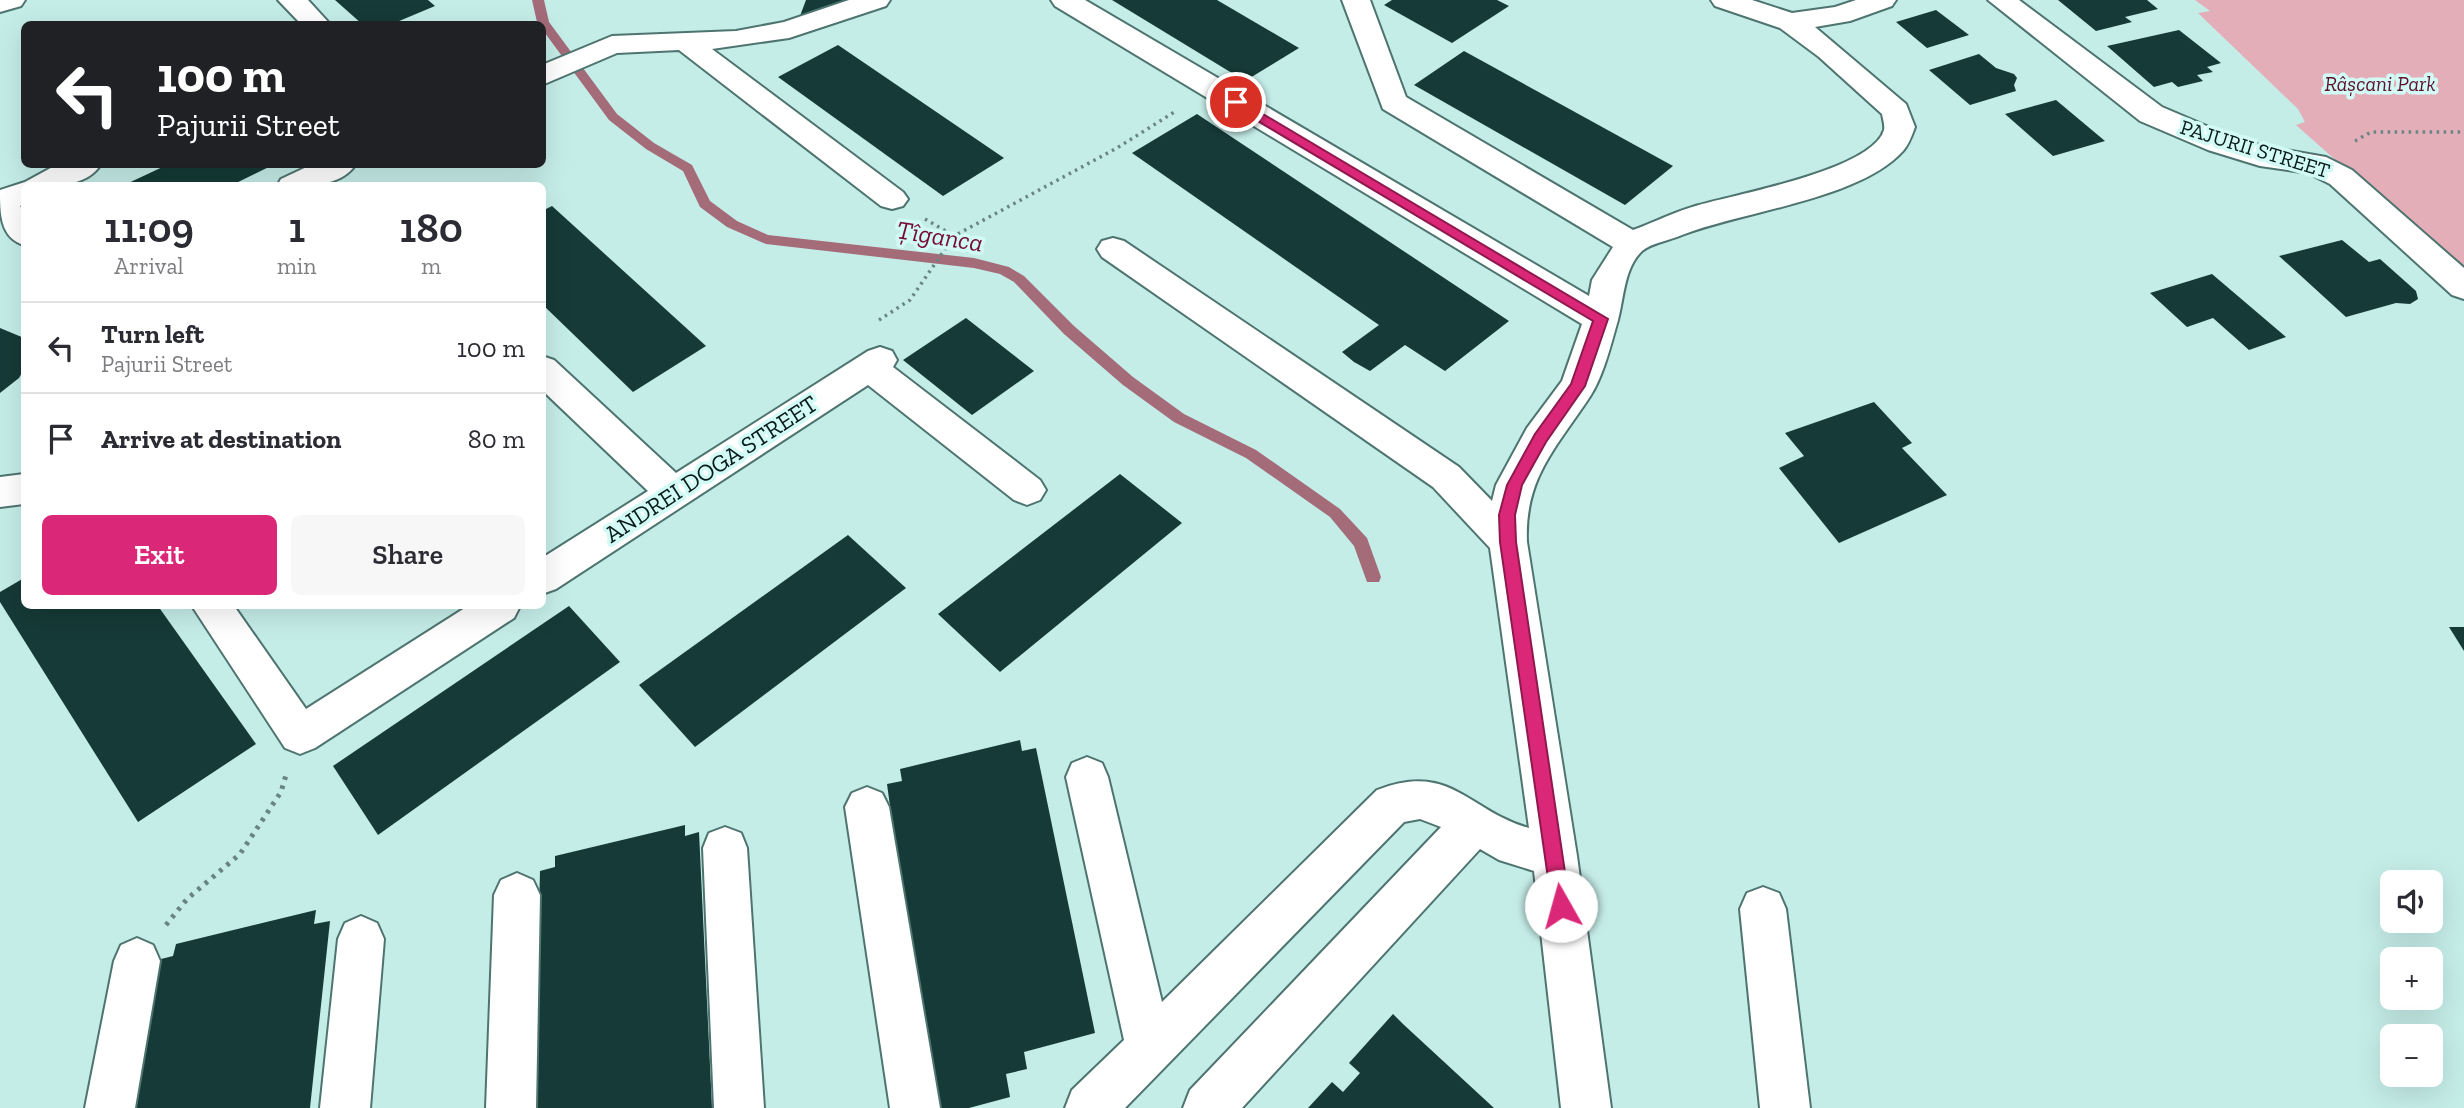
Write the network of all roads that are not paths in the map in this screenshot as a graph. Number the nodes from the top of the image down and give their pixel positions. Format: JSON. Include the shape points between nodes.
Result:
{"nodes":[{"id":1,"x":11,"y":0,"type":"edge"},
{"id":2,"x":292,"y":0,"type":"edge"},
{"id":3,"x":876,"y":0,"type":"edge"},
{"id":4,"x":1065,"y":0,"type":"edge"},
{"id":5,"x":1356,"y":0,"type":"edge"},
{"id":6,"x":1725,"y":0,"type":"edge"},
{"id":7,"x":1882,"y":0,"type":"edge"},
{"id":8,"x":2002,"y":0,"type":"edge"},
{"id":9,"x":0,"y":4,"type":"edge"},
{"id":10,"x":313,"y":21,"type":"edge"},
{"id":11,"x":1790,"y":22,"type":"junction"},
{"id":12,"x":683,"y":40,"type":"junction"},
{"id":13,"x":546,"y":74,"type":"edge"},
{"id":14,"x":77,"y":168,"type":"edge"},
{"id":15,"x":332,"y":168,"type":"edge"},
{"id":16,"x":47,"y":182,"type":"edge"},
{"id":17,"x":301,"y":182,"type":"edge"},
{"id":18,"x":21,"y":193,"type":"edge"},
{"id":19,"x":892,"y":199,"type":"dead end"},
{"id":20,"x":0,"y":202,"type":"edge"},
{"id":21,"x":21,"y":230,"type":"edge"},
{"id":22,"x":1631,"y":243,"type":"junction"},
{"id":23,"x":1113,"y":249,"type":"dead end"},
{"id":24,"x":2464,"y":287,"type":"edge"},
{"id":25,"x":1601,"y":319,"type":"junction"},
{"id":26,"x":546,"y":373,"type":"edge"},
{"id":27,"x":21,"y":489,"type":"edge"},
{"id":28,"x":1027,"y":490,"type":"dead end"},
{"id":29,"x":0,"y":492,"type":"edge"},
{"id":30,"x":674,"y":493,"type":"junction"},
{"id":31,"x":1508,"y":542,"type":"junction"},
{"id":32,"x":546,"y":575,"type":"edge"},
{"id":33,"x":214,"y":609,"type":"edge"},
{"id":34,"x":495,"y":609,"type":"edge"},
{"id":35,"x":1087,"y":777,"type":"dead end"},
{"id":36,"x":867,"y":807,"type":"dead end"},
{"id":37,"x":1474,"y":824,"type":"junction"},
{"id":38,"x":725,"y":848,"type":"dead end"},
{"id":39,"x":1555,"y":856,"type":"junction"},
{"id":40,"x":517,"y":895,"type":"dead end"},
{"id":41,"x":1763,"y":909,"type":"dead end"},
{"id":42,"x":360,"y":939,"type":"dead end"},
{"id":43,"x":137,"y":961,"type":"road end"},
{"id":44,"x":1149,"y":1046,"type":"junction"},
{"id":45,"x":110,"y":1108,"type":"edge"},
{"id":46,"x":345,"y":1108,"type":"edge"},
{"id":47,"x":511,"y":1108,"type":"edge"},
{"id":48,"x":739,"y":1108,"type":"edge"},
{"id":49,"x":915,"y":1108,"type":"edge"},
{"id":50,"x":1090,"y":1108,"type":"edge"},
{"id":51,"x":1208,"y":1108,"type":"edge"},
{"id":52,"x":1586,"y":1108,"type":"edge"},
{"id":53,"x":1786,"y":1108,"type":"edge"}],
"edges":[{"from":1,"to":9,"type":"street"},
{"from":2,"to":10,"type":"street"},
{"from":3,"to":12,"type":"street","via":[[789,30],[736,39]]},
{"from":4,"to":25,"type":"street"},
{"from":5,"to":22,"type":"street","via":[[1393,102]]},
{"from":6,"to":11,"type":"street"},
{"from":7,"to":11,"type":"street","via":[[1815,21]]},
{"from":8,"to":24,"type":"street","name":"PAJURII STREET","via":[[2151,114],[2260,156],[2315,164],[2341,177]]},
{"from":11,"to":22,"type":"street","via":[[1896,111],[1900,127],[1894,143],[1834,180],[1705,214]]},
{"from":12,"to":13,"type":"street","via":[[612,45]]},
{"from":12,"to":19,"type":"street"},
{"from":14,"to":16,"type":"street"},
{"from":15,"to":17,"type":"street"},
{"from":18,"to":20,"type":"street"},
{"from":20,"to":21,"type":"street"},
{"from":22,"to":25,"type":"street","via":[[1609,280]]},
{"from":23,"to":31,"type":"street","via":[[1446,477]]},
{"from":25,"to":31,"type":"street","via":[[1578,386],[1515,485],[1507,515]]},
{"from":26,"to":30,"type":"street"},
{"from":27,"to":29,"type":"street"},
{"from":28,"to":30,"type":"street","name":"ANDREI DOGA STREET","via":[[875,364]]},
{"from":30,"to":32,"type":"street","name":"ANDREI DOGA STREET"},
{"from":31,"to":39,"type":"street"},
{"from":33,"to":34,"type":"street","via":[[300,735]]},
{"from":35,"to":44,"type":"street"},
{"from":36,"to":49,"type":"street"},
{"from":37,"to":39,"type":"street","via":[[1515,845]]},
{"from":37,"to":44,"type":"street","via":[[1446,807],[1420,799],[1392,804]]},
{"from":37,"to":51,"type":"street"},
{"from":38,"to":48,"type":"street"},
{"from":39,"to":52,"type":"street"},
{"from":40,"to":47,"type":"street"},
{"from":41,"to":53,"type":"street"},
{"from":42,"to":46,"type":"street"},
{"from":43,"to":45,"type":"street"},
{"from":44,"to":50,"type":"street"}]}
